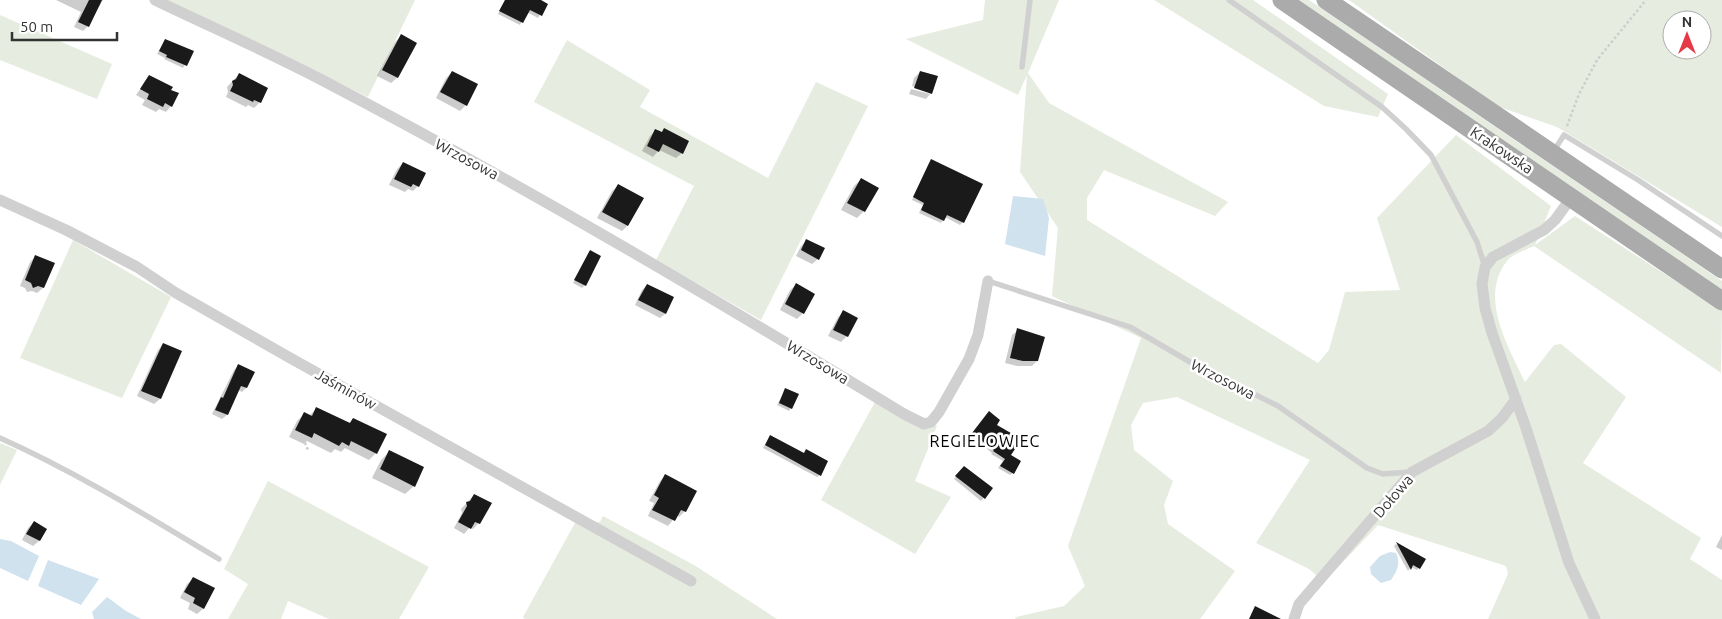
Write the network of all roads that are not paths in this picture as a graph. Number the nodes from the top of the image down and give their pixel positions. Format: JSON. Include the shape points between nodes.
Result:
{"nodes":[{"id":1,"x":154,"y":0,"type":"edge"},
{"id":2,"x":1030,"y":0,"type":"edge"},
{"id":3,"x":1229,"y":0,"type":"edge"},
{"id":4,"x":1282,"y":0,"type":"edge"},
{"id":5,"x":1326,"y":0,"type":"edge"},
{"id":6,"x":1022,"y":67,"type":"dead end"},
{"id":7,"x":1553,"y":152,"type":"junction"},
{"id":8,"x":1572,"y":198,"type":"junction"},
{"id":9,"x":0,"y":200,"type":"edge"},
{"id":10,"x":1722,"y":236,"type":"edge"},
{"id":11,"x":1486,"y":267,"type":"junction"},
{"id":12,"x":1722,"y":269,"type":"edge"},
{"id":13,"x":988,"y":282,"type":"joint"},
{"id":14,"x":1722,"y":301,"type":"edge"},
{"id":15,"x":1516,"y":399,"type":"junction"},
{"id":16,"x":0,"y":438,"type":"edge"},
{"id":17,"x":1412,"y":472,"type":"junction"},
{"id":18,"x":219,"y":559,"type":"dead end"},
{"id":19,"x":691,"y":581,"type":"dead end"},
{"id":20,"x":1294,"y":619,"type":"edge"},
{"id":21,"x":1595,"y":619,"type":"edge"}],
"edges":[{"from":1,"to":13,"type":"street","name":"Wrzosowa","via":[[317,77],[526,191],[719,301],[924,424],[931,422],[939,412],[969,359],[978,335]]},
{"from":2,"to":6,"type":"lane"},
{"from":3,"to":11,"type":"lane","via":[[1382,107],[1406,129],[1431,155],[1477,242]]},
{"from":4,"to":8,"type":"main road","name":"Krakowska"},
{"from":5,"to":7,"type":"main road","name":"Krakowska"},
{"from":7,"to":10,"type":"lane","via":[[1564,135]]},
{"from":7,"to":12,"type":"main road","name":"Krakowska"},
{"from":8,"to":11,"type":"street","via":[[1544,230],[1493,257]]},
{"from":8,"to":14,"type":"main road","name":"Krakowska"},
{"from":9,"to":19,"type":"street","name":"Jaśminów","via":[[137,268],[292,359]]},
{"from":11,"to":15,"type":"street","via":[[1482,284],[1485,308]]},
{"from":13,"to":17,"type":"lane","name":"Wrzosowa","via":[[1130,326],[1190,362],[1278,406],[1367,468],[1383,474]]},
{"from":15,"to":17,"type":"street","name":"Dołowa","via":[[1488,431]]},
{"from":15,"to":21,"type":"street","via":[[1569,563]]},
{"from":16,"to":18,"type":"lane","via":[[135,508]]},
{"from":17,"to":20,"type":"street","name":"Dołowa","via":[[1298,604]]}]}
